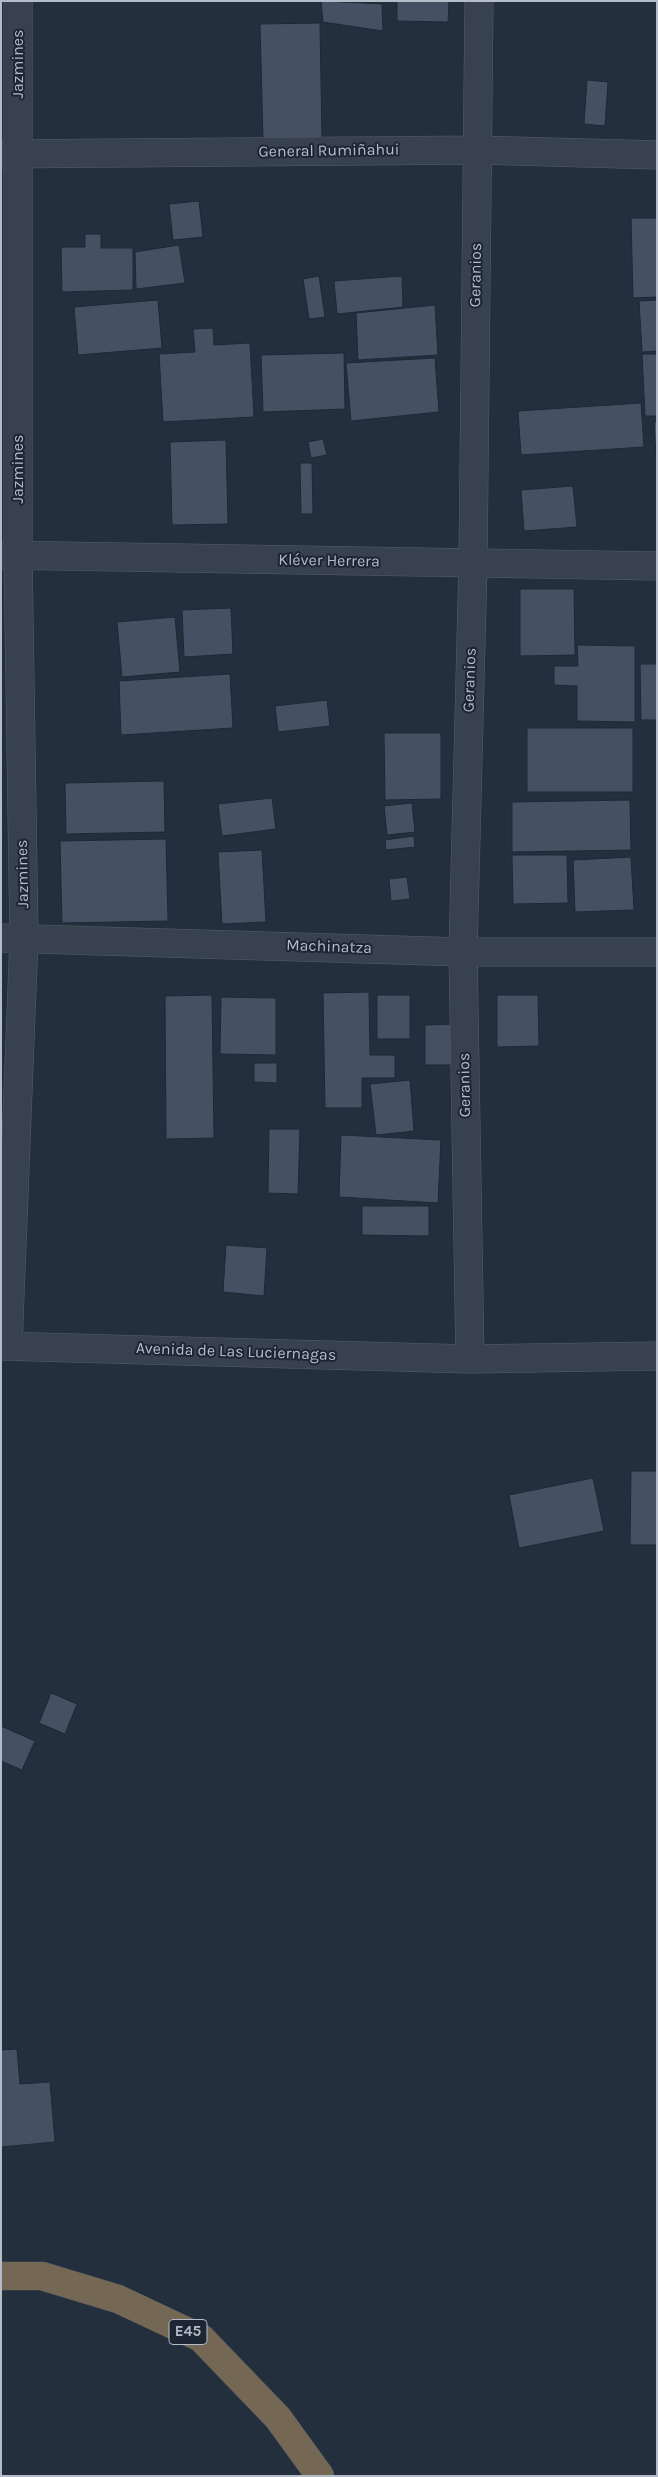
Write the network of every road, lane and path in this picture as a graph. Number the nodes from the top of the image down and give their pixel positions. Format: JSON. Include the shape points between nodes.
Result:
{"nodes":[{"id":1,"x":18,"y":1,"type":"edge"},
{"id":2,"x":479,"y":1,"type":"edge"},
{"id":3,"x":478,"y":150,"type":"junction"},
{"id":4,"x":10,"y":154,"type":"edge"},
{"id":5,"x":657,"y":155,"type":"edge"},
{"id":6,"x":10,"y":555,"type":"edge"},
{"id":7,"x":473,"y":564,"type":"junction"},
{"id":8,"x":657,"y":566,"type":"edge"},
{"id":9,"x":12,"y":938,"type":"edge"},
{"id":10,"x":463,"y":952,"type":"junction"},
{"id":11,"x":657,"y":952,"type":"edge"},
{"id":12,"x":4,"y":1346,"type":"edge"},
{"id":13,"x":657,"y":1356,"type":"edge"},
{"id":14,"x":470,"y":1359,"type":"junction"},
{"id":15,"x":1,"y":2276,"type":"edge"},
{"id":16,"x":320,"y":2476,"type":"edge"}],
"edges":[{"from":1,"to":4,"type":"street","name":"Jazmines"},
{"from":2,"to":3,"type":"street","name":"Geranios"},
{"from":3,"to":4,"type":"street","name":"General Rumiñahui"},
{"from":3,"to":5,"type":"street","name":"General Rumiñahui"},
{"from":3,"to":7,"type":"street","name":"Geranios"},
{"from":4,"to":6,"type":"street","name":"Jazmines"},
{"from":6,"to":7,"type":"street","name":"Kléver Herrera"},
{"from":6,"to":9,"type":"street","name":"Jazmines"},
{"from":7,"to":8,"type":"street","name":"Kléver Herrera"},
{"from":7,"to":10,"type":"street","name":"Geranios"},
{"from":9,"to":10,"type":"street","name":"Machinatza"},
{"from":9,"to":12,"type":"street","name":"Jazmines"},
{"from":10,"to":11,"type":"street","name":"Machinatza"},
{"from":10,"to":14,"type":"street","name":"Geranios"},
{"from":12,"to":14,"type":"street","name":"Avenida de Las Luciernagas"},
{"from":13,"to":14,"type":"street","name":"Avenida de Las Luciernagas"},
{"from":15,"to":16,"type":"highway","number":"E45","via":[[42,2276],[118,2299],[201,2338],[278,2418]]}]}
